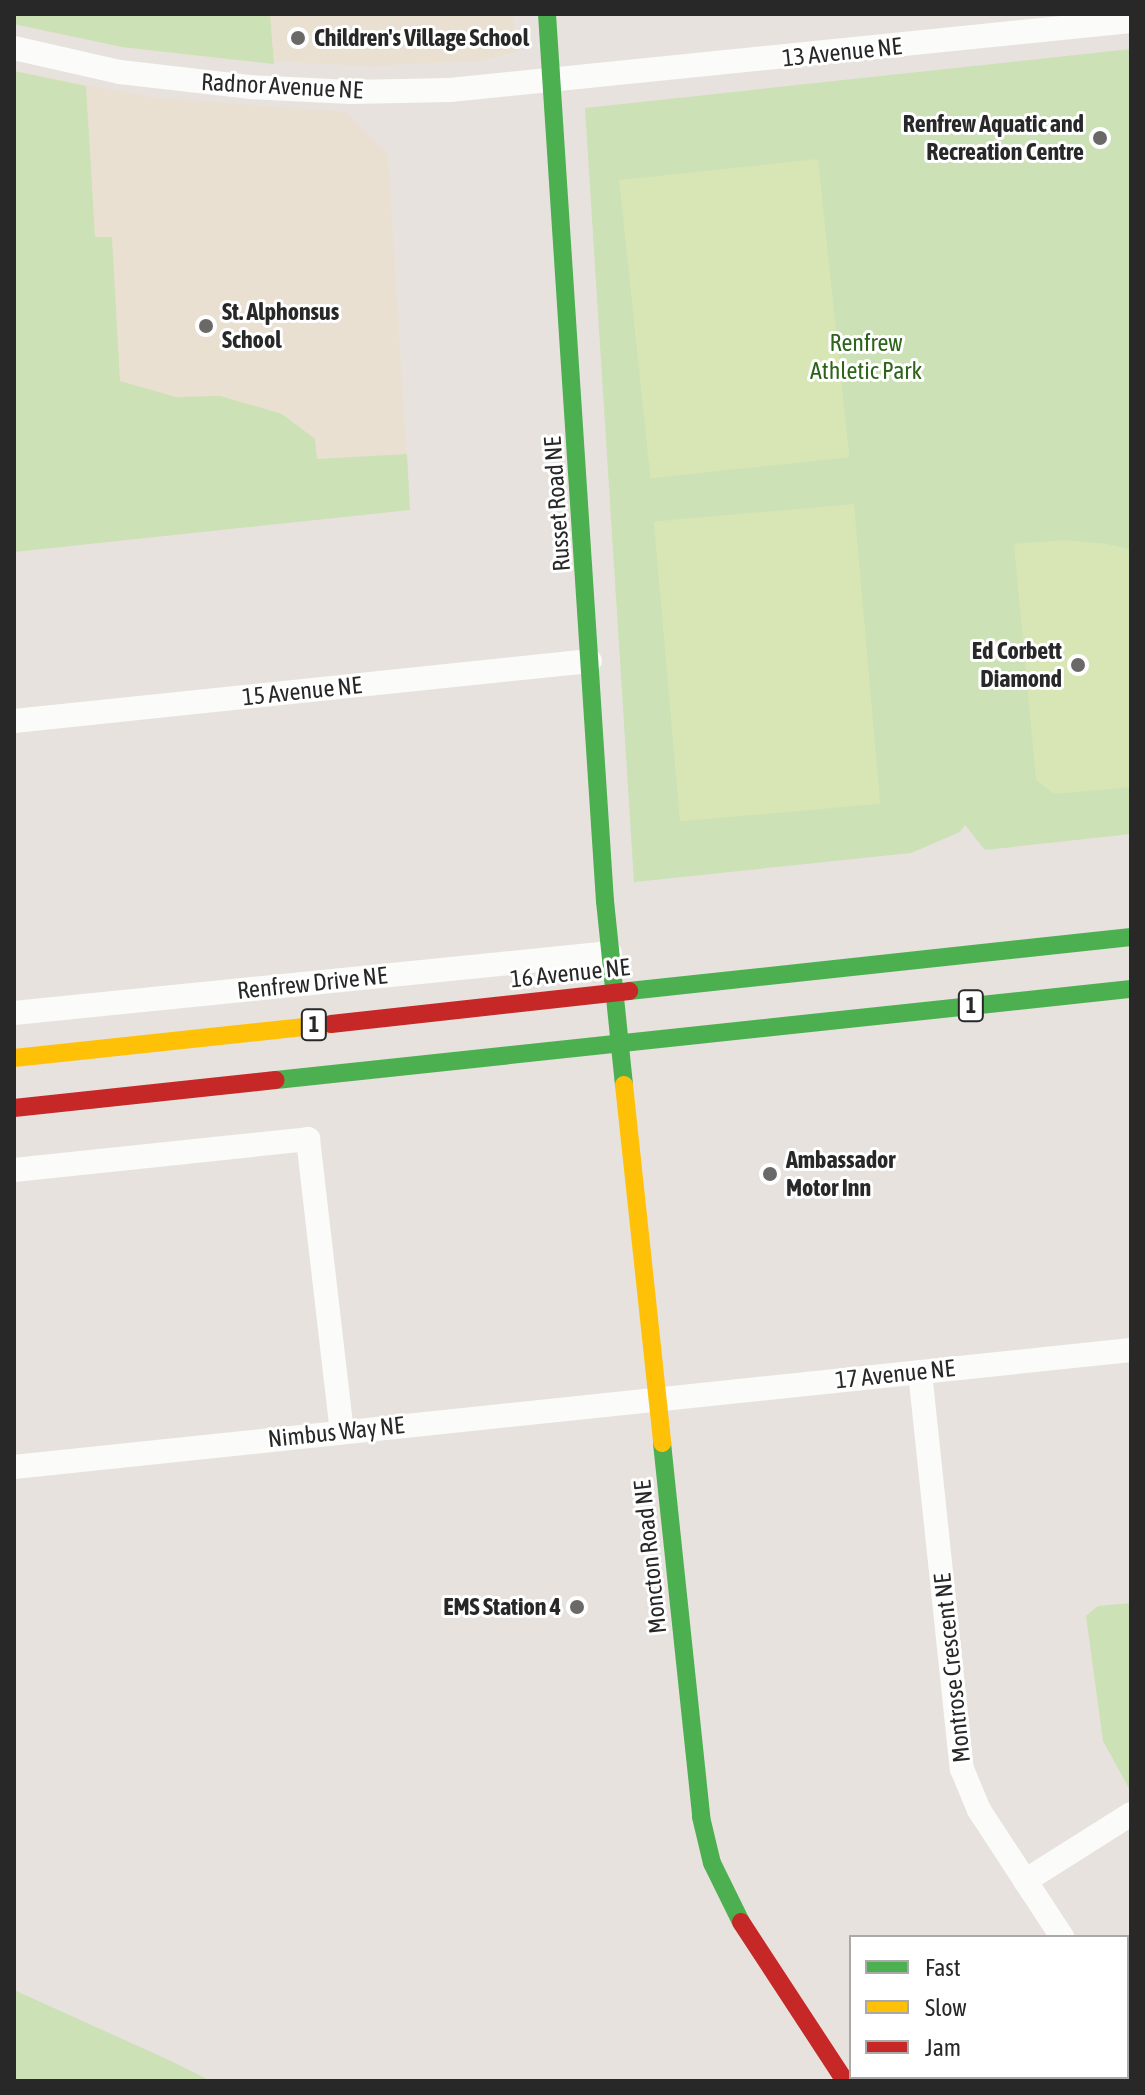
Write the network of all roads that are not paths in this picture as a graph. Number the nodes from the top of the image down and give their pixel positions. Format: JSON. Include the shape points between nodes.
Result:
{"nodes":[{"id":1,"x":547,"y":14,"type":"edge"},
{"id":2,"x":1131,"y":21,"type":"edge"},
{"id":3,"x":14,"y":48,"type":"edge"},
{"id":4,"x":553,"y":80,"type":"junction"},
{"id":5,"x":590,"y":661,"type":"junction"},
{"id":6,"x":14,"y":721,"type":"edge"},
{"id":7,"x":1131,"y":937,"type":"edge"},
{"id":8,"x":610,"y":953,"type":"junction"},
{"id":9,"x":1131,"y":989,"type":"edge"},
{"id":10,"x":615,"y":992,"type":"junction"},
{"id":11,"x":14,"y":1013,"type":"edge"},
{"id":12,"x":620,"y":1042,"type":"junction"},
{"id":13,"x":14,"y":1058,"type":"edge"},
{"id":14,"x":14,"y":1108,"type":"edge"},
{"id":15,"x":14,"y":1170,"type":"edge"},
{"id":16,"x":1131,"y":1350,"type":"edge"},
{"id":17,"x":920,"y":1372,"type":"junction"},
{"id":18,"x":658,"y":1397,"type":"junction"},
{"id":19,"x":342,"y":1432,"type":"junction"},
{"id":20,"x":14,"y":1467,"type":"edge"},
{"id":21,"x":1131,"y":1814,"type":"edge"},
{"id":22,"x":1025,"y":1881,"type":"junction"},
{"id":23,"x":1061,"y":1935,"type":"edge"},
{"id":24,"x":845,"y":2081,"type":"edge"}],
"edges":[{"from":1,"to":4,"type":"main road","name":"Russet Road NE"},
{"from":2,"to":4,"type":"street","name":"13 Avenue NE"},
{"from":3,"to":4,"type":"street","name":"Radnor Avenue NE","via":[[120,72],[287,90],[450,90]]},
{"from":4,"to":5,"type":"main road","name":"Russet Road NE"},
{"from":5,"to":6,"type":"street","name":"15 Avenue NE"},
{"from":5,"to":8,"type":"main road","name":"Russet Road NE"},
{"from":7,"to":10,"type":"main road","name":"16 Avenue NE","number":"1"},
{"from":8,"to":10,"type":"main road","name":"Russet Road NE"},
{"from":8,"to":11,"type":"street","name":"Renfrew Drive NE"},
{"from":9,"to":12,"type":"main road","number":"1"},
{"from":10,"to":12,"type":"main road","name":"Moncton Road NE"},
{"from":10,"to":13,"type":"main road","name":"16 Avenue NE","number":"1"},
{"from":12,"to":14,"type":"main road","number":"1"},
{"from":12,"to":18,"type":"main road","name":"Moncton Road NE"},
{"from":15,"to":19,"type":"street","via":[[308,1139]]},
{"from":16,"to":17,"type":"street","name":"17 Avenue NE"},
{"from":17,"to":18,"type":"street","name":"17 Avenue NE"},
{"from":17,"to":22,"type":"street","name":"Montrose Crescent NE","via":[[962,1769],[973,1800]]},
{"from":18,"to":19,"type":"street","name":"Nimbus Way NE"},
{"from":18,"to":24,"type":"main road","name":"Moncton Road NE","via":[[705,1840],[732,1908]]},
{"from":19,"to":20,"type":"street","name":"Nimbus Way NE"},
{"from":21,"to":22,"type":"street"},
{"from":22,"to":23,"type":"street","name":"Montrose Crescent NE"}]}
